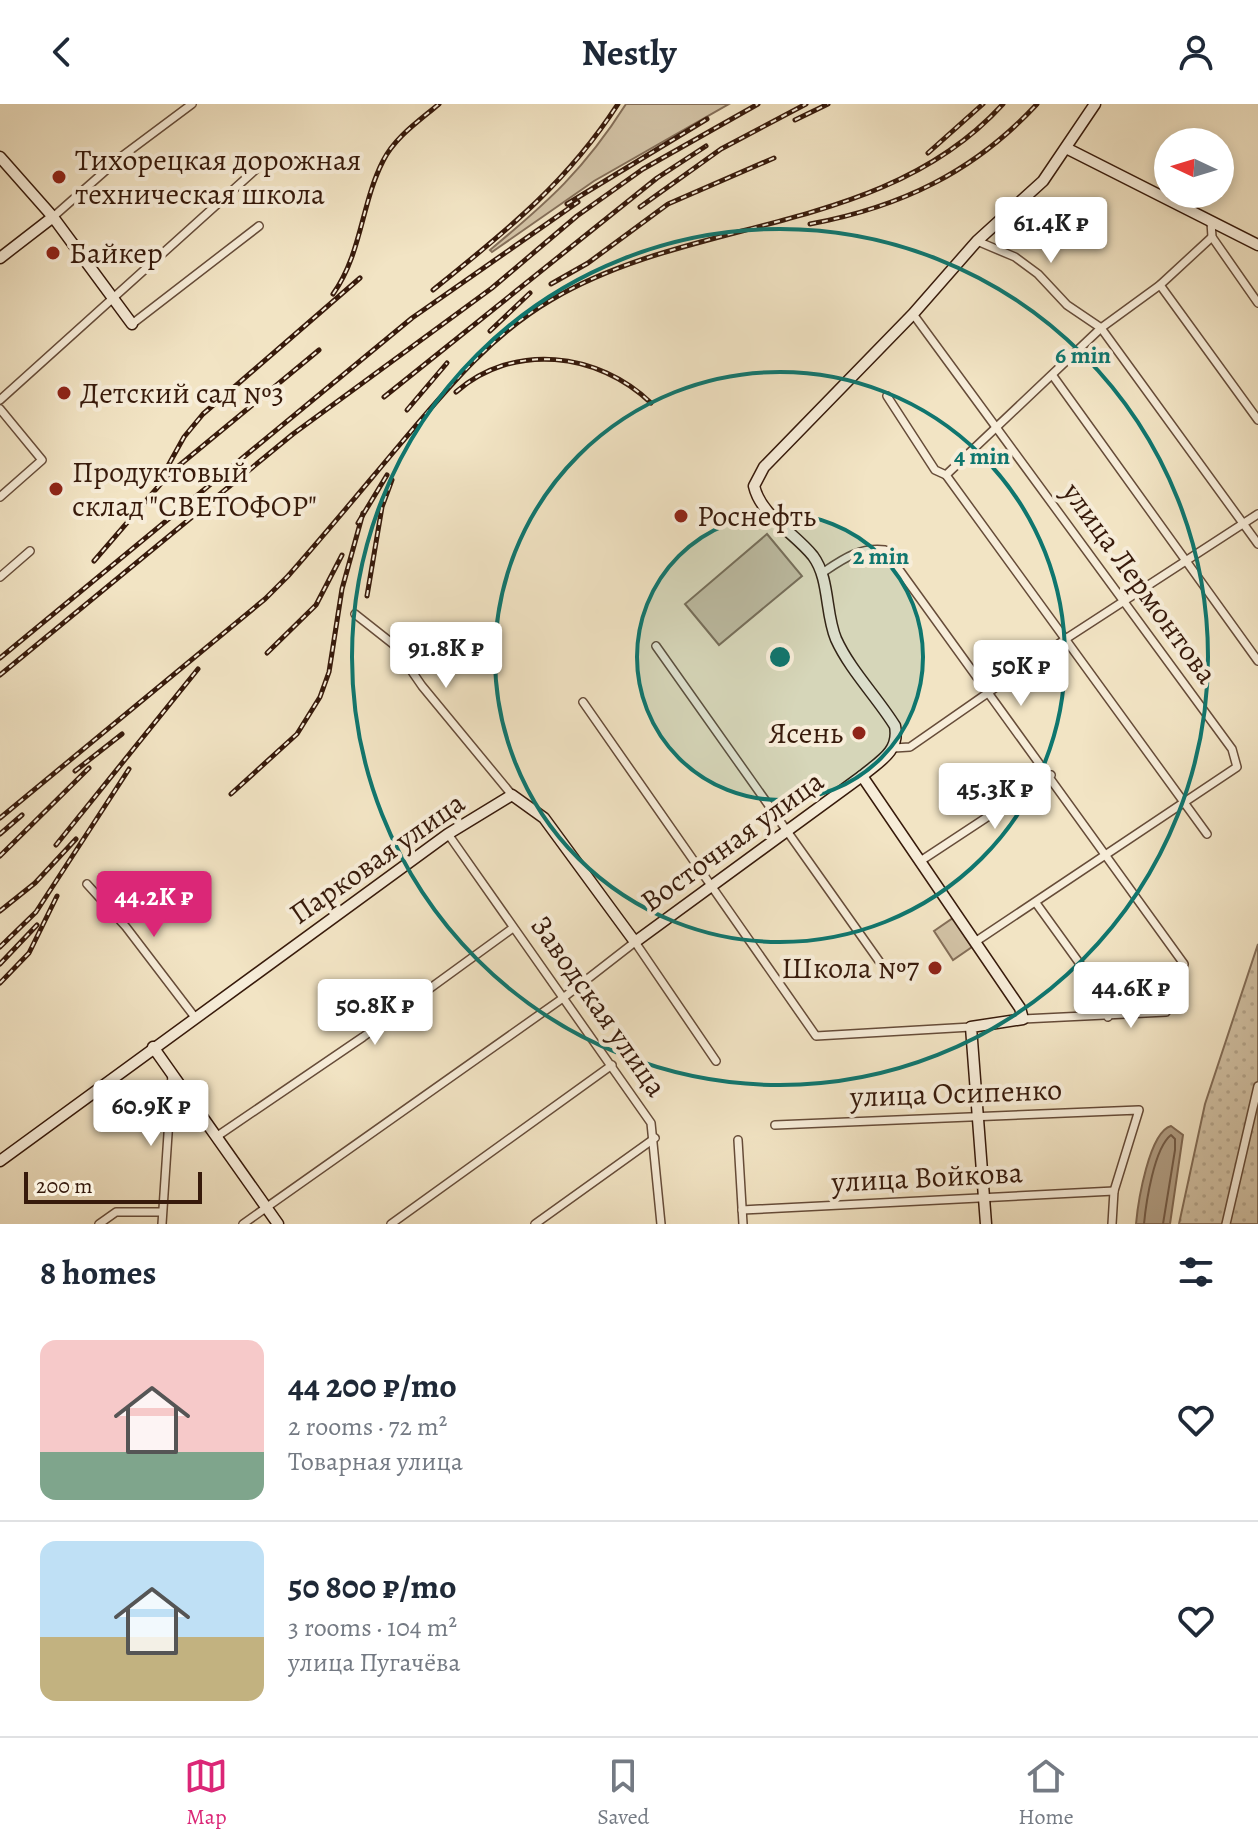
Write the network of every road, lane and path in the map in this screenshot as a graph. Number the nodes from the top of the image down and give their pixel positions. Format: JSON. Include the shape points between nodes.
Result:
{"nodes":[{"id":1,"x":192,"y":104,"type":"edge"},
{"id":2,"x":1095,"y":104,"type":"edge"},
{"id":3,"x":1068,"y":149,"type":"junction"},
{"id":4,"x":0,"y":157,"type":"edge"},
{"id":5,"x":264,"y":162,"type":"dead end"},
{"id":6,"x":53,"y":217,"type":"junction"},
{"id":7,"x":1211,"y":222,"type":"junction"},
{"id":8,"x":259,"y":226,"type":"dead end"},
{"id":9,"x":1212,"y":237,"type":"junction"},
{"id":10,"x":977,"y":241,"type":"junction"},
{"id":11,"x":1258,"y":245,"type":"edge"},
{"id":12,"x":0,"y":258,"type":"edge"},
{"id":13,"x":1160,"y":285,"type":"junction"},
{"id":14,"x":113,"y":297,"type":"junction"},
{"id":15,"x":1258,"y":303,"type":"edge"},
{"id":16,"x":913,"y":314,"type":"junction"},
{"id":17,"x":132,"y":324,"type":"joint"},
{"id":18,"x":1101,"y":328,"type":"junction"},
{"id":19,"x":1053,"y":376,"type":"junction"},
{"id":20,"x":887,"y":396,"type":"dead end"},
{"id":21,"x":0,"y":400,"type":"edge"},
{"id":22,"x":0,"y":409,"type":"edge"},
{"id":23,"x":1258,"y":420,"type":"edge"},
{"id":24,"x":996,"y":426,"type":"junction"},
{"id":25,"x":946,"y":475,"type":"junction"},
{"id":26,"x":0,"y":497,"type":"edge"},
{"id":27,"x":1258,"y":514,"type":"edge"},
{"id":28,"x":1243,"y":523,"type":"junction"},
{"id":29,"x":1258,"y":544,"type":"edge"},
{"id":30,"x":30,"y":551,"type":"dead end"},
{"id":31,"x":1186,"y":564,"type":"junction"},
{"id":32,"x":1,"y":573,"type":"edge"},
{"id":33,"x":822,"y":573,"type":"junction"},
{"id":34,"x":1125,"y":601,"type":"junction"},
{"id":35,"x":355,"y":614,"type":"dead end"},
{"id":36,"x":1064,"y":640,"type":"junction"},
{"id":37,"x":656,"y":646,"type":"dead end"},
{"id":38,"x":1258,"y":661,"type":"edge"},
{"id":39,"x":989,"y":692,"type":"junction"},
{"id":40,"x":583,"y":702,"type":"dead end"},
{"id":41,"x":894,"y":748,"type":"junction"},
{"id":42,"x":1051,"y":775,"type":"junction"},
{"id":43,"x":862,"y":776,"type":"junction"},
{"id":44,"x":512,"y":795,"type":"junction"},
{"id":45,"x":1185,"y":801,"type":"junction"},
{"id":46,"x":786,"y":832,"type":"junction"},
{"id":47,"x":448,"y":834,"type":"junction"},
{"id":48,"x":1207,"y":834,"type":"dead end"},
{"id":49,"x":1104,"y":853,"type":"junction"},
{"id":50,"x":922,"y":860,"type":"junction"},
{"id":51,"x":87,"y":884,"type":"dead end"},
{"id":52,"x":710,"y":889,"type":"junction"},
{"id":53,"x":1036,"y":903,"type":"junction"},
{"id":54,"x":513,"y":928,"type":"junction"},
{"id":55,"x":635,"y":942,"type":"junction"},
{"id":56,"x":975,"y":942,"type":"junction"},
{"id":57,"x":879,"y":961,"type":"dead end"},
{"id":58,"x":563,"y":998,"type":"junction"},
{"id":59,"x":194,"y":1016,"type":"junction"},
{"id":60,"x":1108,"y":1017,"type":"junction"},
{"id":61,"x":1023,"y":1019,"type":"junction"},
{"id":62,"x":971,"y":1027,"type":"junction"},
{"id":63,"x":153,"y":1047,"type":"junction"},
{"id":64,"x":716,"y":1061,"type":"dead end"},
{"id":65,"x":612,"y":1065,"type":"junction"},
{"id":66,"x":172,"y":1074,"type":"junction"},
{"id":67,"x":1258,"y":1086,"type":"edge"},
{"id":68,"x":978,"y":1116,"type":"junction"},
{"id":69,"x":775,"y":1125,"type":"dead end"},
{"id":70,"x":216,"y":1137,"type":"junction"},
{"id":71,"x":655,"y":1138,"type":"junction"},
{"id":72,"x":738,"y":1140,"type":"dead end"},
{"id":73,"x":0,"y":1161,"type":"edge"},
{"id":74,"x":1114,"y":1191,"type":"junction"},
{"id":75,"x":984,"y":1199,"type":"junction"},
{"id":76,"x":266,"y":1206,"type":"junction"},
{"id":77,"x":742,"y":1210,"type":"junction"},
{"id":78,"x":162,"y":1212,"type":"junction"},
{"id":79,"x":99,"y":1224,"type":"edge"},
{"id":80,"x":162,"y":1224,"type":"edge"},
{"id":81,"x":243,"y":1224,"type":"edge"},
{"id":82,"x":278,"y":1224,"type":"edge"},
{"id":83,"x":391,"y":1224,"type":"edge"},
{"id":84,"x":535,"y":1224,"type":"edge"},
{"id":85,"x":661,"y":1224,"type":"edge"},
{"id":86,"x":743,"y":1224,"type":"edge"},
{"id":87,"x":986,"y":1224,"type":"edge"},
{"id":88,"x":1112,"y":1224,"type":"edge"},
{"id":89,"x":1226,"y":1224,"type":"edge"}],
"edges":[{"from":1,"to":6,"type":"street"},
{"from":2,"to":3,"type":"main road"},
{"from":3,"to":7,"type":"main road"},
{"from":3,"to":10,"type":"main road","via":[[1032,192]]},
{"from":4,"to":6,"type":"main road"},
{"from":5,"to":14,"type":"street"},
{"from":6,"to":12,"type":"main road"},
{"from":6,"to":14,"type":"main road"},
{"from":7,"to":9,"type":"street"},
{"from":7,"to":11,"type":"main road"},
{"from":8,"to":17,"type":"street"},
{"from":9,"to":13,"type":"street"},
{"from":9,"to":15,"type":"street"},
{"from":10,"to":16,"type":"main road"},
{"from":10,"to":18,"type":"street","via":[[1027,266],[1067,305]]},
{"from":13,"to":18,"type":"street"},
{"from":13,"to":23,"type":"street"},
{"from":14,"to":17,"type":"main road"},
{"from":14,"to":21,"type":"street"},
{"from":16,"to":24,"type":"street","name":"улица Лермонтова"},
{"from":16,"to":33,"type":"main road","via":[[764,467],[754,486],[761,504],[813,556]]},
{"from":18,"to":19,"type":"street"},
{"from":18,"to":28,"type":"street"},
{"from":19,"to":24,"type":"street"},
{"from":19,"to":31,"type":"street"},
{"from":20,"to":25,"type":"street","via":[[935,470]]},
{"from":22,"to":26,"type":"street","via":[[42,460]]},
{"from":24,"to":25,"type":"street"},
{"from":24,"to":34,"type":"street","name":"улица Лермонтова"},
{"from":25,"to":36,"type":"street"},
{"from":27,"to":28,"type":"street","name":"Восточная улица"},
{"from":28,"to":29,"type":"street"},
{"from":28,"to":31,"type":"street","name":"Восточная улица"},
{"from":30,"to":32,"type":"street"},
{"from":31,"to":34,"type":"street","name":"Восточная улица"},
{"from":31,"to":38,"type":"street"},
{"from":33,"to":39,"type":"street","via":[[849,555],[869,548],[885,550]]},
{"from":33,"to":41,"type":"main road","via":[[837,641],[895,726]]},
{"from":34,"to":36,"type":"street","name":"Восточная улица"},
{"from":34,"to":45,"type":"street","name":"улица Лермонтова","via":[[1232,749],[1237,767]]},
{"from":35,"to":44,"type":"street","via":[[393,644]]},
{"from":36,"to":39,"type":"street","name":"Восточная улица"},
{"from":36,"to":45,"type":"street"},
{"from":37,"to":46,"type":"street"},
{"from":39,"to":41,"type":"street","name":"Восточная улица","via":[[910,747]]},
{"from":39,"to":42,"type":"street"},
{"from":40,"to":52,"type":"street"},
{"from":41,"to":43,"type":"main road","name":"Восточная улица"},
{"from":42,"to":49,"type":"street"},
{"from":42,"to":50,"type":"street"},
{"from":43,"to":46,"type":"main road","name":"Восточная улица"},
{"from":43,"to":50,"type":"main road"},
{"from":44,"to":47,"type":"main road","name":"Парковая улица"},
{"from":44,"to":55,"type":"main road","via":[[544,818]]},
{"from":45,"to":48,"type":"street"},
{"from":45,"to":49,"type":"street"},
{"from":46,"to":52,"type":"main road","name":"Восточная улица"},
{"from":46,"to":57,"type":"street"},
{"from":47,"to":54,"type":"street","name":"Заводская улица"},
{"from":47,"to":59,"type":"main road","name":"Парковая улица"},
{"from":49,"to":53,"type":"street"},
{"from":49,"to":60,"type":"street","via":[[1184,964],[1166,1012]]},
{"from":50,"to":56,"type":"main road"},
{"from":51,"to":59,"type":"street"},
{"from":52,"to":55,"type":"main road","name":"Восточная улица"},
{"from":52,"to":62,"type":"street","via":[[816,1036]]},
{"from":53,"to":56,"type":"street"},
{"from":53,"to":60,"type":"street","via":[[1106,1000]]},
{"from":54,"to":58,"type":"street","name":"Заводская улица"},
{"from":54,"to":70,"type":"street"},
{"from":55,"to":58,"type":"street","name":"Восточная улица"},
{"from":55,"to":64,"type":"street"},
{"from":56,"to":61,"type":"main road","via":[[1019,1004]]},
{"from":58,"to":65,"type":"street","name":"Заводская улица"},
{"from":58,"to":76,"type":"street","name":"Восточная улица"},
{"from":59,"to":63,"type":"main road","name":"Парковая улица"},
{"from":60,"to":61,"type":"street"},
{"from":61,"to":62,"type":"main road"},
{"from":62,"to":68,"type":"main road"},
{"from":63,"to":66,"type":"main road"},
{"from":63,"to":73,"type":"main road","name":"Парковая улица"},
{"from":65,"to":71,"type":"street","name":"Заводская улица","via":[[651,1123]]},
{"from":65,"to":83,"type":"street"},
{"from":66,"to":70,"type":"main road"},
{"from":66,"to":78,"type":"street"},
{"from":67,"to":89,"type":"street"},
{"from":68,"to":69,"type":"street","name":"улица Осипенко"},
{"from":68,"to":74,"type":"street","name":"улица Осипенко","via":[[1139,1110]]},
{"from":68,"to":75,"type":"main road"},
{"from":70,"to":76,"type":"main road"},
{"from":71,"to":84,"type":"street"},
{"from":71,"to":85,"type":"street","name":"Заводская улица"},
{"from":72,"to":77,"type":"street"},
{"from":74,"to":75,"type":"street","name":"улица Войкова"},
{"from":74,"to":88,"type":"street"},
{"from":75,"to":77,"type":"street","name":"улица Войкова"},
{"from":75,"to":87,"type":"main road"},
{"from":76,"to":81,"type":"street","name":"Восточная улица"},
{"from":76,"to":82,"type":"main road"},
{"from":77,"to":86,"type":"street"},
{"from":78,"to":79,"type":"street","via":[[116,1212]]},
{"from":78,"to":80,"type":"street"}]}
